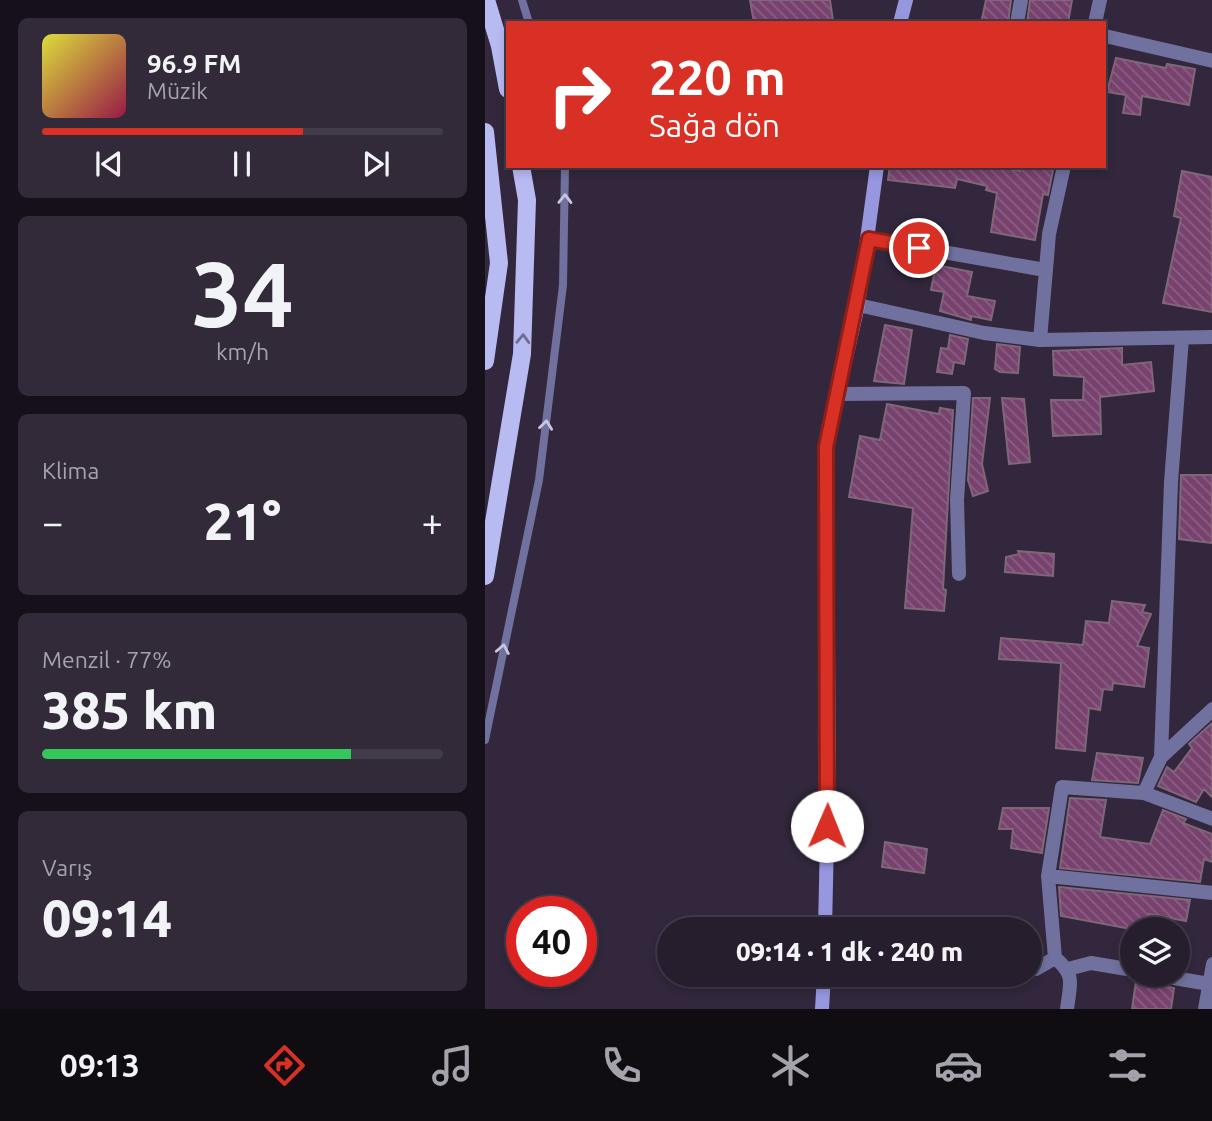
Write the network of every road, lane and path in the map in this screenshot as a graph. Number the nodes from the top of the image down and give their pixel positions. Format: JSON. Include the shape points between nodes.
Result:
{"nodes":[{"id":1,"x":486,"y":0,"type":"edge"},
{"id":2,"x":522,"y":0,"type":"edge"},
{"id":3,"x":906,"y":0,"type":"edge"},
{"id":4,"x":1021,"y":0,"type":"edge"},
{"id":5,"x":1100,"y":0,"type":"edge"},
{"id":6,"x":528,"y":21,"type":"edge"},
{"id":7,"x":901,"y":21,"type":"edge"},
{"id":8,"x":1017,"y":21,"type":"edge"},
{"id":9,"x":1095,"y":21,"type":"edge"},
{"id":10,"x":1106,"y":36,"type":"edge"},
{"id":11,"x":1212,"y":61,"type":"edge"},
{"id":12,"x":506,"y":78,"type":"edge"},
{"id":13,"x":485,"y":132,"type":"edge"},
{"id":14,"x":521,"y":168,"type":"edge"},
{"id":15,"x":565,"y":168,"type":"edge"},
{"id":16,"x":877,"y":168,"type":"edge"},
{"id":17,"x":1064,"y":168,"type":"edge"},
{"id":18,"x":869,"y":239,"type":"junction"},
{"id":19,"x":1045,"y":270,"type":"junction"},
{"id":20,"x":858,"y":305,"type":"junction"},
{"id":21,"x":1212,"y":337,"type":"edge"},
{"id":22,"x":1182,"y":338,"type":"junction"},
{"id":23,"x":1040,"y":340,"type":"junction"},
{"id":24,"x":485,"y":361,"type":"edge"},
{"id":25,"x":838,"y":394,"type":"junction"},
{"id":26,"x":959,"y":574,"type":"dead end"},
{"id":27,"x":485,"y":576,"type":"edge"},
{"id":28,"x":1212,"y":709,"type":"edge"},
{"id":29,"x":485,"y":740,"type":"edge"},
{"id":30,"x":1161,"y":757,"type":"junction"},
{"id":31,"x":1144,"y":793,"type":"junction"},
{"id":32,"x":1212,"y":819,"type":"edge"},
{"id":33,"x":1048,"y":876,"type":"junction"},
{"id":34,"x":1212,"y":893,"type":"edge"},
{"id":35,"x":825,"y":917,"type":"edge"},
{"id":36,"x":1055,"y":958,"type":"junction"},
{"id":37,"x":1212,"y":964,"type":"edge"},
{"id":38,"x":1042,"y":966,"type":"edge"},
{"id":39,"x":1120,"y":968,"type":"edge"},
{"id":40,"x":1068,"y":969,"type":"junction"},
{"id":41,"x":1190,"y":981,"type":"edge"},
{"id":42,"x":1209,"y":984,"type":"junction"},
{"id":43,"x":823,"y":987,"type":"edge"},
{"id":44,"x":822,"y":1009,"type":"edge"},
{"id":45,"x":1067,"y":1009,"type":"edge"},
{"id":46,"x":1205,"y":1009,"type":"edge"}],
"edges":[{"from":1,"to":12,"type":"main road"},
{"from":2,"to":6,"type":"lane"},
{"from":3,"to":7,"type":"street"},
{"from":4,"to":8,"type":"street"},
{"from":5,"to":9,"type":"street"},
{"from":10,"to":11,"type":"street"},
{"from":13,"to":24,"type":"main road","via":[[499,263]]},
{"from":27,"to":14,"type":"main road","one_way":true,"via":[[522,354],[527,200]]},
{"from":29,"to":15,"type":"lane","one_way":true,"via":[[539,480],[563,285]]},
{"from":16,"to":18,"type":"street"},
{"from":17,"to":19,"type":"street"},
{"from":18,"to":19,"type":"street"},
{"from":18,"to":20,"type":"street"},
{"from":19,"to":23,"type":"street"},
{"from":20,"to":23,"type":"street","via":[[984,333]]},
{"from":20,"to":25,"type":"street"},
{"from":21,"to":22,"type":"street"},
{"from":22,"to":23,"type":"street"},
{"from":22,"to":30,"type":"street","via":[[1171,482]]},
{"from":25,"to":26,"type":"street","via":[[964,393],[957,500]]},
{"from":25,"to":35,"type":"street","via":[[826,447]]},
{"from":28,"to":30,"type":"street"},
{"from":30,"to":31,"type":"street"},
{"from":31,"to":32,"type":"street"},
{"from":31,"to":33,"type":"street","via":[[1062,787]]},
{"from":33,"to":34,"type":"street"},
{"from":33,"to":36,"type":"street"},
{"from":36,"to":38,"type":"street"},
{"from":36,"to":40,"type":"street"},
{"from":37,"to":42,"type":"street"},
{"from":39,"to":40,"type":"street","via":[[1091,962]]},
{"from":40,"to":45,"type":"street"},
{"from":41,"to":42,"type":"street"},
{"from":42,"to":46,"type":"street"},
{"from":43,"to":44,"type":"street"}]}
